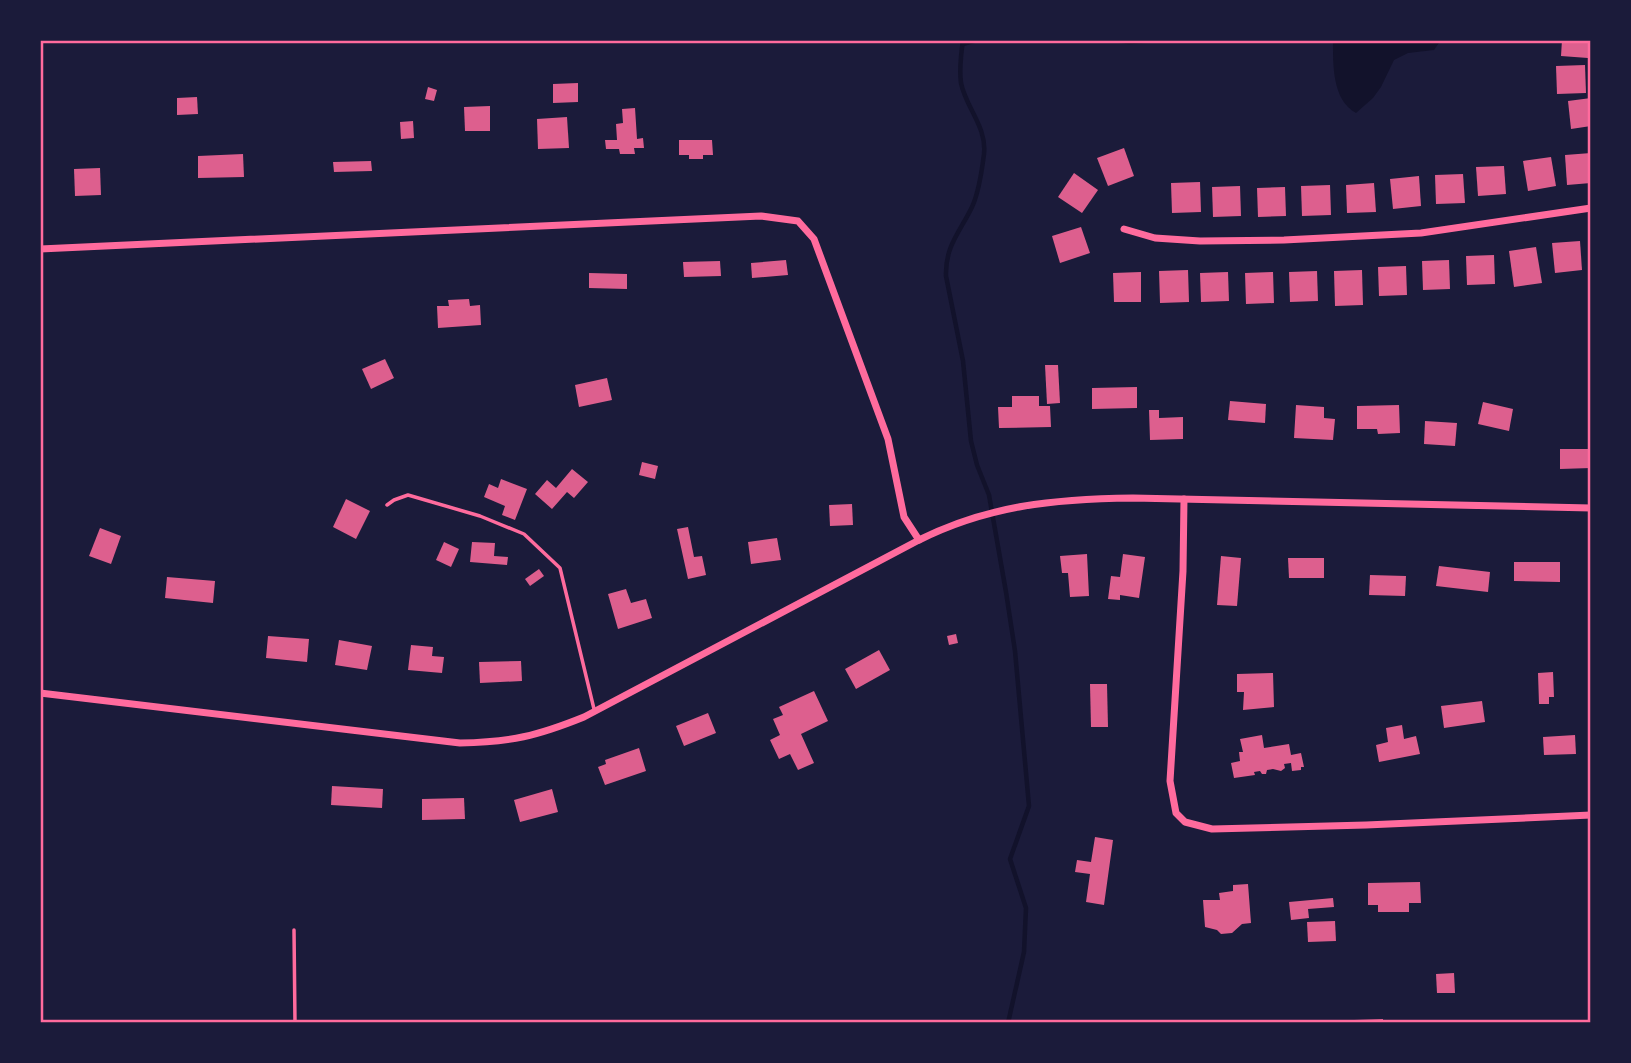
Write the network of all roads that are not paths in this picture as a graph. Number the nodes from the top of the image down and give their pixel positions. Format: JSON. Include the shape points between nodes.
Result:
{"nodes":[{"id":1,"x":1591,"y":208,"type":"edge"},
{"id":2,"x":1124,"y":229,"type":"dead end"},
{"id":3,"x":40,"y":249,"type":"edge"},
{"id":4,"x":1184,"y":499,"type":"junction"},
{"id":5,"x":387,"y":505,"type":"dead end"},
{"id":6,"x":1591,"y":508,"type":"edge"},
{"id":7,"x":919,"y":540,"type":"junction"},
{"id":8,"x":40,"y":693,"type":"edge"},
{"id":9,"x":594,"y":712,"type":"junction"},
{"id":10,"x":1591,"y":815,"type":"edge"},
{"id":11,"x":293,"y":930,"type":"dead end"},
{"id":12,"x":295,"y":1023,"type":"edge"}],
"edges":[{"from":1,"to":2,"type":"street","via":[[1421,233],[1284,240],[1154,238]]},
{"from":3,"to":7,"type":"street","via":[[761,216],[798,221],[814,239],[888,439],[904,517]]},
{"from":4,"to":6,"type":"street"},
{"from":4,"to":7,"type":"street","via":[[1086,498],[1015,507],[948,526]]},
{"from":4,"to":10,"type":"street","via":[[1170,781],[1176,813],[1185,822],[1212,829]]},
{"from":5,"to":9,"type":"lane","via":[[408,495],[468,512],[524,534],[560,568]]},
{"from":7,"to":9,"type":"street"},
{"from":8,"to":9,"type":"street","via":[[460,743],[517,740]]},
{"from":11,"to":12,"type":"lane"}]}
